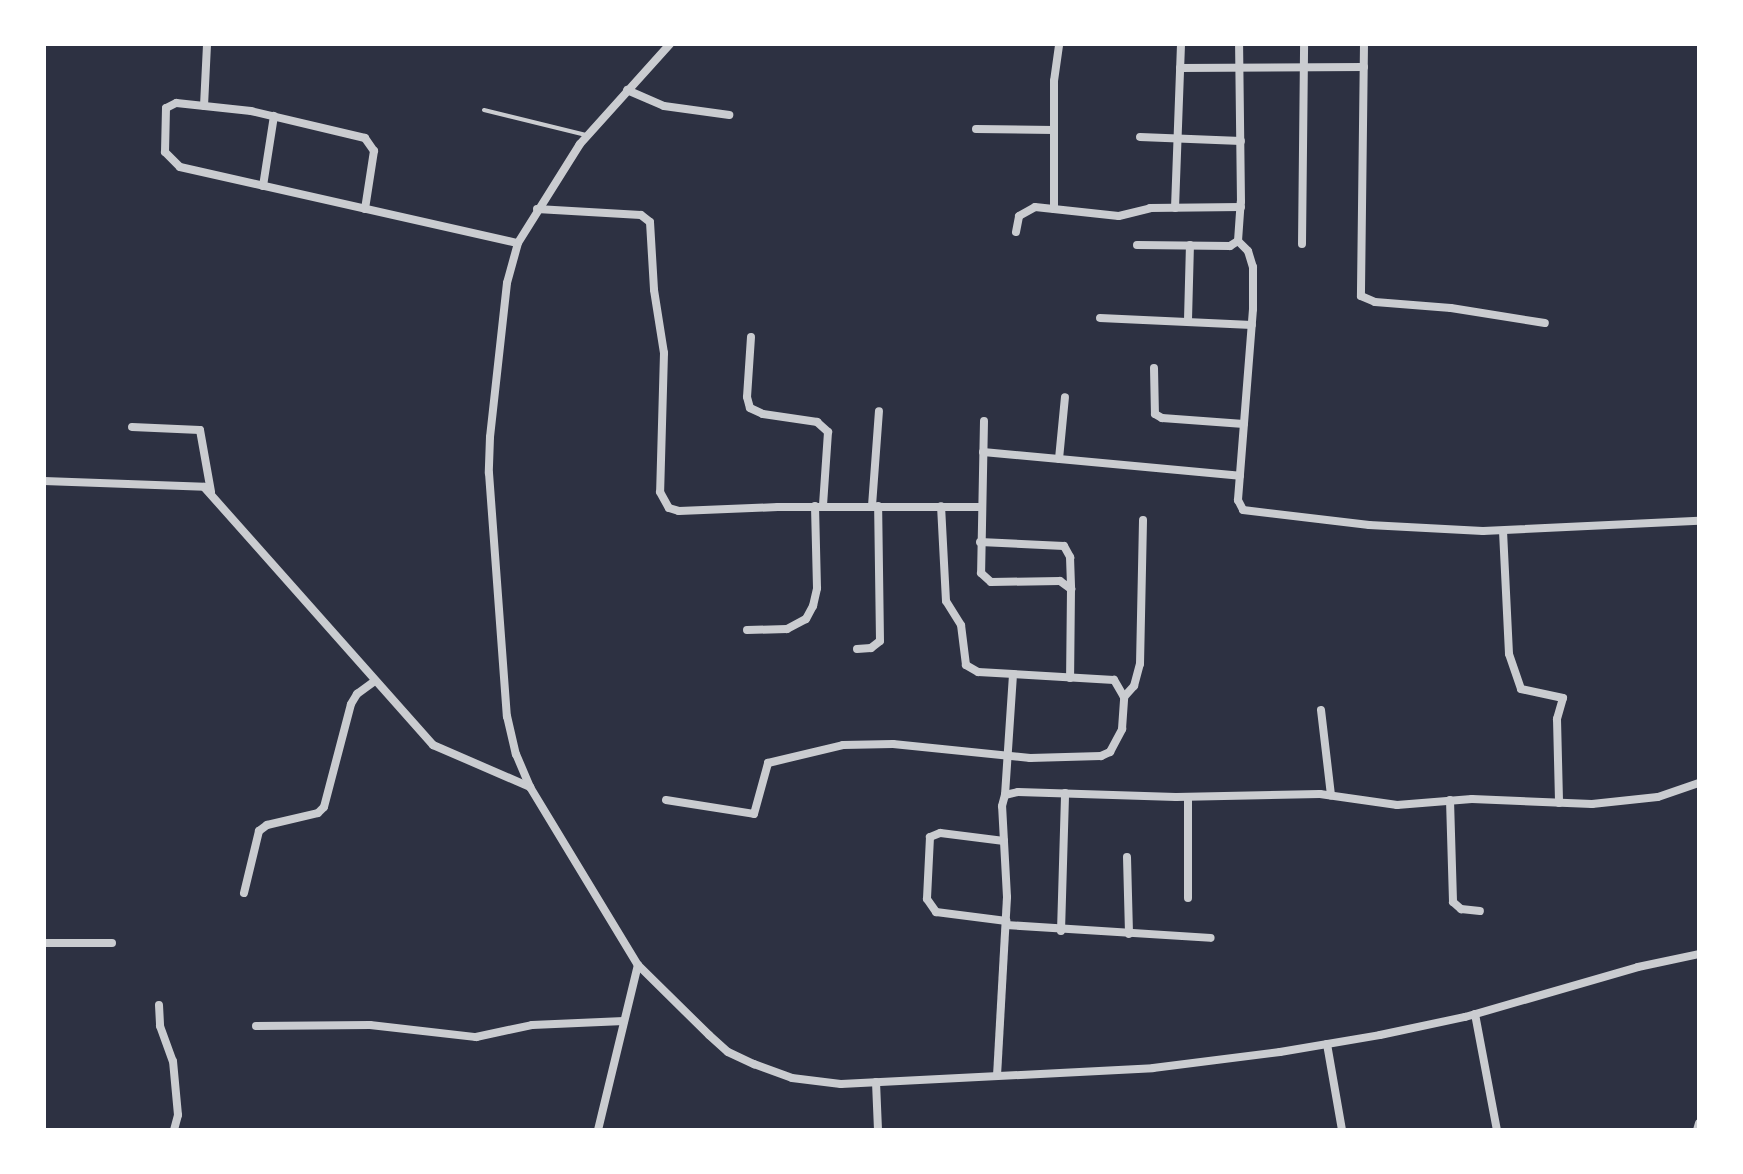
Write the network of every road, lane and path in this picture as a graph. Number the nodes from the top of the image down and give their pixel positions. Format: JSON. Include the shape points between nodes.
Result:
{"nodes":[{"id":1,"x":207,"y":44,"type":"edge"},
{"id":2,"x":670,"y":44,"type":"edge"},
{"id":3,"x":1059,"y":44,"type":"edge"},
{"id":4,"x":1181,"y":44,"type":"edge"},
{"id":5,"x":1239,"y":44,"type":"edge"},
{"id":6,"x":1304,"y":44,"type":"edge"},
{"id":7,"x":1364,"y":44,"type":"edge"},
{"id":8,"x":1239,"y":67,"type":"junction"},
{"id":9,"x":1364,"y":67,"type":"junction"},
{"id":10,"x":1180,"y":68,"type":"junction"},
{"id":11,"x":1304,"y":68,"type":"junction"},
{"id":12,"x":627,"y":90,"type":"junction"},
{"id":13,"x":204,"y":106,"type":"junction"},
{"id":14,"x":484,"y":110,"type":"dead end"},
{"id":15,"x":729,"y":115,"type":"dead end"},
{"id":16,"x":274,"y":116,"type":"junction"},
{"id":17,"x":976,"y":129,"type":"dead end"},
{"id":18,"x":1054,"y":130,"type":"junction"},
{"id":19,"x":588,"y":135,"type":"junction"},
{"id":20,"x":1140,"y":137,"type":"dead end"},
{"id":21,"x":1179,"y":139,"type":"junction"},
{"id":22,"x":1241,"y":141,"type":"junction"},
{"id":23,"x":263,"y":186,"type":"junction"},
{"id":24,"x":1241,"y":207,"type":"junction"},
{"id":25,"x":1175,"y":208,"type":"junction"},
{"id":26,"x":365,"y":209,"type":"junction"},
{"id":27,"x":537,"y":209,"type":"junction"},
{"id":28,"x":1054,"y":209,"type":"junction"},
{"id":29,"x":1016,"y":232,"type":"dead end"},
{"id":30,"x":1238,"y":241,"type":"junction"},
{"id":31,"x":518,"y":243,"type":"junction"},
{"id":32,"x":1302,"y":244,"type":"dead end"},
{"id":33,"x":1137,"y":245,"type":"dead end"},
{"id":34,"x":1190,"y":245,"type":"junction"},
{"id":35,"x":1100,"y":318,"type":"dead end"},
{"id":36,"x":1188,"y":320,"type":"junction"},
{"id":37,"x":1545,"y":323,"type":"dead end"},
{"id":38,"x":1252,"y":325,"type":"junction"},
{"id":39,"x":751,"y":337,"type":"dead end"},
{"id":40,"x":1154,"y":368,"type":"dead end"},
{"id":41,"x":1065,"y":397,"type":"dead end"},
{"id":42,"x":879,"y":411,"type":"dead end"},
{"id":43,"x":984,"y":421,"type":"dead end"},
{"id":44,"x":1244,"y":424,"type":"junction"},
{"id":45,"x":132,"y":427,"type":"dead end"},
{"id":46,"x":983,"y":452,"type":"junction"},
{"id":47,"x":1059,"y":459,"type":"junction"},
{"id":48,"x":1240,"y":476,"type":"junction"},
{"id":49,"x":44,"y":481,"type":"edge"},
{"id":50,"x":211,"y":493,"type":"junction"},
{"id":51,"x":819,"y":506,"type":"junction"},
{"id":52,"x":875,"y":506,"type":"junction"},
{"id":53,"x":941,"y":506,"type":"junction"},
{"id":54,"x":981,"y":507,"type":"junction"},
{"id":55,"x":1143,"y":520,"type":"dead end"},
{"id":56,"x":1699,"y":521,"type":"edge"},
{"id":57,"x":1503,"y":531,"type":"junction"},
{"id":58,"x":980,"y":542,"type":"junction"},
{"id":59,"x":1071,"y":589,"type":"junction"},
{"id":60,"x":747,"y":630,"type":"dead end"},
{"id":61,"x":857,"y":649,"type":"dead end"},
{"id":62,"x":1013,"y":674,"type":"junction"},
{"id":63,"x":1070,"y":678,"type":"junction"},
{"id":64,"x":375,"y":681,"type":"junction"},
{"id":65,"x":1124,"y":697,"type":"junction"},
{"id":66,"x":1321,"y":710,"type":"dead end"},
{"id":67,"x":1006,"y":757,"type":"junction"},
{"id":68,"x":1699,"y":783,"type":"edge"},
{"id":69,"x":530,"y":787,"type":"junction"},
{"id":70,"x":1065,"y":793,"type":"junction"},
{"id":71,"x":1005,"y":795,"type":"junction"},
{"id":72,"x":1331,"y":795,"type":"junction"},
{"id":73,"x":1188,"y":797,"type":"junction"},
{"id":74,"x":666,"y":800,"type":"dead end"},
{"id":75,"x":1450,"y":800,"type":"junction"},
{"id":76,"x":1559,"y":803,"type":"junction"},
{"id":77,"x":1004,"y":841,"type":"junction"},
{"id":78,"x":1127,"y":857,"type":"dead end"},
{"id":79,"x":244,"y":893,"type":"dead end"},
{"id":80,"x":1188,"y":898,"type":"dead end"},
{"id":81,"x":1480,"y":911,"type":"dead end"},
{"id":82,"x":1006,"y":923,"type":"junction"},
{"id":83,"x":1061,"y":931,"type":"junction"},
{"id":84,"x":1129,"y":934,"type":"junction"},
{"id":85,"x":1211,"y":938,"type":"dead end"},
{"id":86,"x":44,"y":943,"type":"edge"},
{"id":87,"x":112,"y":943,"type":"dead end"},
{"id":88,"x":1699,"y":954,"type":"edge"},
{"id":89,"x":638,"y":965,"type":"junction"},
{"id":90,"x":159,"y":1005,"type":"dead end"},
{"id":91,"x":1475,"y":1014,"type":"junction"},
{"id":92,"x":624,"y":1021,"type":"junction"},
{"id":93,"x":256,"y":1026,"type":"dead end"},
{"id":94,"x":1327,"y":1044,"type":"junction"},
{"id":95,"x":997,"y":1076,"type":"junction"},
{"id":96,"x":876,"y":1082,"type":"junction"},
{"id":97,"x":1699,"y":1123,"type":"edge"},
{"id":98,"x":174,"y":1130,"type":"edge"},
{"id":99,"x":598,"y":1130,"type":"edge"},
{"id":100,"x":878,"y":1130,"type":"edge"},
{"id":101,"x":1342,"y":1130,"type":"edge"},
{"id":102,"x":1497,"y":1130,"type":"edge"},
{"id":103,"x":1697,"y":1130,"type":"edge"}],
"edges":[{"from":1,"to":13,"type":"street"},
{"from":2,"to":12,"type":"street"},
{"from":3,"to":18,"type":"street"},
{"from":4,"to":10,"type":"street"},
{"from":5,"to":8,"type":"street"},
{"from":6,"to":11,"type":"street"},
{"from":7,"to":9,"type":"street"},
{"from":8,"to":10,"type":"street"},
{"from":8,"to":11,"type":"street"},
{"from":8,"to":22,"type":"street"},
{"from":9,"to":11,"type":"street"},
{"from":9,"to":37,"type":"street","via":[[1361,296]]},
{"from":10,"to":21,"type":"street"},
{"from":11,"to":32,"type":"street"},
{"from":12,"to":15,"type":"street","via":[[664,106]]},
{"from":12,"to":19,"type":"street"},
{"from":13,"to":16,"type":"street"},
{"from":13,"to":23,"type":"street","via":[[176,103],[166,108],[169,160]]},
{"from":14,"to":19,"type":"lane"},
{"from":16,"to":23,"type":"street"},
{"from":16,"to":26,"type":"street","via":[[370,141],[374,151]]},
{"from":17,"to":18,"type":"street"},
{"from":18,"to":28,"type":"street"},
{"from":19,"to":27,"type":"street"},
{"from":20,"to":21,"type":"street"},
{"from":21,"to":22,"type":"street"},
{"from":21,"to":25,"type":"street"},
{"from":22,"to":24,"type":"street"},
{"from":23,"to":26,"type":"street"},
{"from":24,"to":25,"type":"street"},
{"from":24,"to":30,"type":"street"},
{"from":25,"to":28,"type":"street","via":[[1119,216]]},
{"from":26,"to":31,"type":"street"},
{"from":27,"to":31,"type":"street"},
{"from":27,"to":51,"type":"street","via":[[641,215],[650,222],[664,353],[663,503],[679,511]]},
{"from":28,"to":29,"type":"street","via":[[1023,210]]},
{"from":30,"to":34,"type":"street","via":[[1230,246]]},
{"from":30,"to":38,"type":"street","via":[[1253,267]]},
{"from":31,"to":69,"type":"street","via":[[507,283],[489,473],[507,716]]},
{"from":33,"to":34,"type":"street"},
{"from":34,"to":36,"type":"street"},
{"from":35,"to":36,"type":"street"},
{"from":36,"to":38,"type":"street"},
{"from":38,"to":44,"type":"street"},
{"from":39,"to":51,"type":"street","via":[[750,408],[817,422],[828,432]]},
{"from":40,"to":44,"type":"street","via":[[1155,414]]},
{"from":41,"to":47,"type":"street"},
{"from":42,"to":52,"type":"street"},
{"from":43,"to":46,"type":"street"},
{"from":44,"to":48,"type":"street"},
{"from":45,"to":50,"type":"street","via":[[200,430]]},
{"from":46,"to":47,"type":"street"},
{"from":46,"to":54,"type":"street"},
{"from":47,"to":48,"type":"street"},
{"from":48,"to":57,"type":"street","via":[[1238,500],[1243,510],[1369,525]]},
{"from":49,"to":50,"type":"street","via":[[195,484]]},
{"from":50,"to":64,"type":"street"},
{"from":51,"to":52,"type":"street"},
{"from":51,"to":60,"type":"street","via":[[817,588],[806,619],[787,629]]},
{"from":52,"to":53,"type":"street"},
{"from":52,"to":61,"type":"street","via":[[880,641]]},
{"from":53,"to":54,"type":"street"},
{"from":53,"to":62,"type":"street","via":[[946,601],[961,625],[962,657],[978,672]]},
{"from":54,"to":58,"type":"street"},
{"from":55,"to":65,"type":"street","via":[[1140,664],[1134,686]]},
{"from":56,"to":57,"type":"street"},
{"from":57,"to":76,"type":"street","via":[[1509,654],[1521,689],[1563,698],[1557,719]]},
{"from":58,"to":59,"type":"street","via":[[979,567],[985,579],[1060,581]]},
{"from":58,"to":59,"type":"street","via":[[1064,546],[1070,557]]},
{"from":59,"to":63,"type":"street"},
{"from":62,"to":63,"type":"street"},
{"from":62,"to":67,"type":"street"},
{"from":63,"to":65,"type":"street","via":[[1106,677]]},
{"from":64,"to":69,"type":"street","via":[[433,745]]},
{"from":64,"to":79,"type":"street","via":[[351,704],[324,807],[259,831]]},
{"from":65,"to":67,"type":"street","via":[[1122,729],[1110,752],[1083,758]]},
{"from":66,"to":72,"type":"street"},
{"from":67,"to":71,"type":"street"},
{"from":67,"to":74,"type":"street","via":[[893,744],[843,745],[768,763],[754,814]]},
{"from":68,"to":76,"type":"street","via":[[1624,802]]},
{"from":69,"to":89,"type":"street"},
{"from":70,"to":71,"type":"street"},
{"from":70,"to":73,"type":"street"},
{"from":70,"to":83,"type":"street"},
{"from":71,"to":77,"type":"street"},
{"from":72,"to":73,"type":"street"},
{"from":72,"to":75,"type":"street","via":[[1397,805]]},
{"from":73,"to":80,"type":"street"},
{"from":75,"to":76,"type":"street"},
{"from":75,"to":81,"type":"street","via":[[1450,892],[1457,906]]},
{"from":77,"to":82,"type":"street"},
{"from":77,"to":82,"type":"street","via":[[940,833],[930,837],[927,899],[936,912]]},
{"from":78,"to":84,"type":"street"},
{"from":82,"to":83,"type":"street"},
{"from":82,"to":95,"type":"street"},
{"from":83,"to":84,"type":"street"},
{"from":84,"to":85,"type":"street"},
{"from":86,"to":87,"type":"street"},
{"from":88,"to":91,"type":"street"},
{"from":89,"to":92,"type":"street"},
{"from":89,"to":96,"type":"street","via":[[728,1052],[792,1078]]},
{"from":90,"to":98,"type":"street","via":[[160,1026],[173,1061],[178,1115]]},
{"from":91,"to":94,"type":"street"},
{"from":91,"to":102,"type":"street"},
{"from":92,"to":93,"type":"street","via":[[532,1025],[476,1037],[370,1025]]},
{"from":92,"to":99,"type":"street"},
{"from":94,"to":95,"type":"street","via":[[1153,1068]]},
{"from":94,"to":101,"type":"street"},
{"from":95,"to":96,"type":"street"},
{"from":96,"to":100,"type":"street"},
{"from":97,"to":103,"type":"street"}]}
